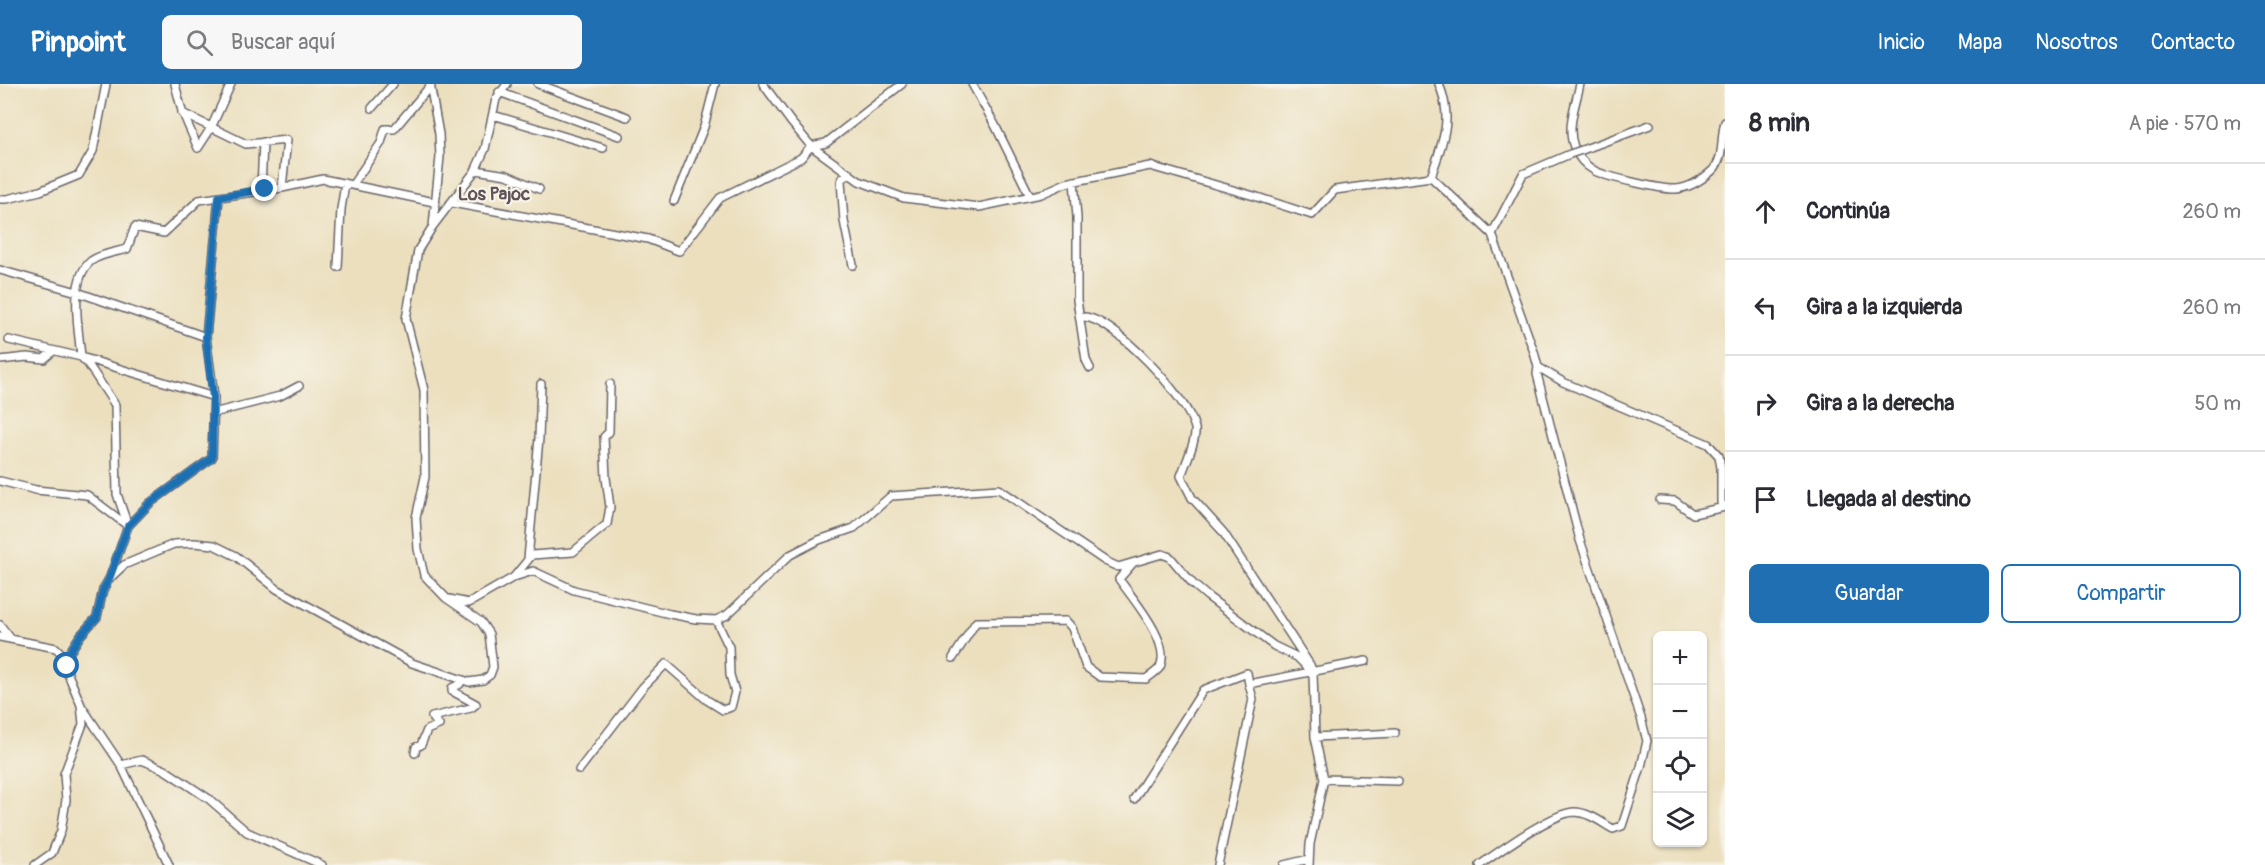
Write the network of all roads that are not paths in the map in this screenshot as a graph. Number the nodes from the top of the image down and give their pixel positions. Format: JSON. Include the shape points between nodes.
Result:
{"nodes":[{"id":1,"x":106,"y":84,"type":"edge"},
{"id":2,"x":175,"y":84,"type":"edge"},
{"id":3,"x":231,"y":84,"type":"edge"},
{"id":4,"x":393,"y":84,"type":"edge"},
{"id":5,"x":507,"y":84,"type":"edge"},
{"id":6,"x":538,"y":84,"type":"edge"},
{"id":7,"x":715,"y":84,"type":"edge"},
{"id":8,"x":764,"y":84,"type":"edge"},
{"id":9,"x":903,"y":84,"type":"edge"},
{"id":10,"x":972,"y":84,"type":"edge"},
{"id":11,"x":1439,"y":84,"type":"edge"},
{"id":12,"x":1580,"y":84,"type":"edge"},
{"id":13,"x":430,"y":85,"type":"edge"},
{"id":14,"x":499,"y":92,"type":"junction"},
{"id":15,"x":372,"y":108,"type":"dead end"},
{"id":16,"x":182,"y":113,"type":"junction"},
{"id":17,"x":493,"y":115,"type":"junction"},
{"id":18,"x":627,"y":117,"type":"dead end"},
{"id":19,"x":1725,"y":122,"type":"edge"},
{"id":20,"x":1650,"y":125,"type":"dead end"},
{"id":21,"x":211,"y":128,"type":"junction"},
{"id":22,"x":619,"y":136,"type":"dead end"},
{"id":23,"x":263,"y":142,"type":"junction"},
{"id":24,"x":811,"y":146,"type":"junction"},
{"id":25,"x":603,"y":148,"type":"dead end"},
{"id":26,"x":476,"y":170,"type":"junction"},
{"id":27,"x":850,"y":174,"type":"junction"},
{"id":28,"x":1431,"y":177,"type":"junction"},
{"id":29,"x":1074,"y":181,"type":"junction"},
{"id":30,"x":349,"y":184,"type":"junction"},
{"id":31,"x":282,"y":188,"type":"junction"},
{"id":32,"x":539,"y":189,"type":"dead end"},
{"id":33,"x":261,"y":190,"type":"junction"},
{"id":34,"x":1030,"y":196,"type":"junction"},
{"id":35,"x":219,"y":197,"type":"junction"},
{"id":36,"x":0,"y":199,"type":"edge"},
{"id":37,"x":674,"y":201,"type":"dead end"},
{"id":38,"x":434,"y":202,"type":"junction"},
{"id":39,"x":452,"y":203,"type":"junction"},
{"id":40,"x":432,"y":226,"type":"junction"},
{"id":41,"x":1492,"y":234,"type":"junction"},
{"id":42,"x":853,"y":265,"type":"dead end"},
{"id":43,"x":338,"y":267,"type":"dead end"},
{"id":44,"x":0,"y":270,"type":"edge"},
{"id":45,"x":77,"y":292,"type":"junction"},
{"id":46,"x":1085,"y":317,"type":"dead end"},
{"id":47,"x":206,"y":337,"type":"junction"},
{"id":48,"x":9,"y":340,"type":"dead end"},
{"id":49,"x":52,"y":352,"type":"junction"},
{"id":50,"x":81,"y":357,"type":"junction"},
{"id":51,"x":0,"y":360,"type":"edge"},
{"id":52,"x":1090,"y":368,"type":"dead end"},
{"id":53,"x":1538,"y":368,"type":"junction"},
{"id":54,"x":541,"y":384,"type":"dead end"},
{"id":55,"x":610,"y":384,"type":"dead end"},
{"id":56,"x":298,"y":386,"type":"dead end"},
{"id":57,"x":213,"y":397,"type":"junction"},
{"id":58,"x":213,"y":413,"type":"junction"},
{"id":59,"x":0,"y":481,"type":"edge"},
{"id":60,"x":1660,"y":500,"type":"dead end"},
{"id":61,"x":1725,"y":507,"type":"edge"},
{"id":62,"x":128,"y":526,"type":"junction"},
{"id":63,"x":528,"y":559,"type":"junction"},
{"id":64,"x":1134,"y":562,"type":"junction"},
{"id":65,"x":514,"y":577,"type":"junction"},
{"id":66,"x":109,"y":579,"type":"junction"},
{"id":67,"x":446,"y":598,"type":"junction"},
{"id":68,"x":716,"y":620,"type":"junction"},
{"id":69,"x":0,"y":625,"type":"edge"},
{"id":70,"x":0,"y":637,"type":"edge"},
{"id":71,"x":11,"y":639,"type":"junction"},
{"id":72,"x":66,"y":658,"type":"junction"},
{"id":73,"x":953,"y":658,"type":"dead end"},
{"id":74,"x":1366,"y":662,"type":"dead end"},
{"id":75,"x":1313,"y":673,"type":"junction"},
{"id":76,"x":461,"y":680,"type":"junction"},
{"id":77,"x":1249,"y":684,"type":"junction"},
{"id":78,"x":81,"y":705,"type":"junction"},
{"id":79,"x":1395,"y":733,"type":"dead end"},
{"id":80,"x":1315,"y":737,"type":"junction"},
{"id":81,"x":415,"y":753,"type":"dead end"},
{"id":82,"x":121,"y":765,"type":"junction"},
{"id":83,"x":579,"y":770,"type":"dead end"},
{"id":84,"x":1324,"y":779,"type":"junction"},
{"id":85,"x":1398,"y":781,"type":"dead end"},
{"id":86,"x":1134,"y":800,"type":"dead end"},
{"id":87,"x":1309,"y":862,"type":"edge"},
{"id":88,"x":35,"y":865,"type":"edge"},
{"id":89,"x":169,"y":865,"type":"edge"},
{"id":90,"x":322,"y":865,"type":"edge"},
{"id":91,"x":1218,"y":865,"type":"edge"},
{"id":92,"x":1284,"y":865,"type":"edge"},
{"id":93,"x":1480,"y":865,"type":"edge"}],
"edges":[{"from":1,"to":36,"type":"street","via":[[93,151],[79,175],[40,191]]},
{"from":2,"to":16,"type":"street"},
{"from":3,"to":21,"type":"street"},
{"from":4,"to":15,"type":"street"},
{"from":5,"to":14,"type":"street"},
{"from":6,"to":18,"type":"street"},
{"from":7,"to":37,"type":"street","via":[[704,127]]},
{"from":8,"to":24,"type":"street"},
{"from":9,"to":24,"type":"street","via":[[826,143]]},
{"from":10,"to":34,"type":"street"},
{"from":11,"to":28,"type":"street","via":[[1445,99],[1447,130]]},
{"from":12,"to":19,"type":"street","via":[[1571,125],[1572,142],[1580,158],[1599,173],[1665,188],[1688,186],[1713,170],[1718,162]]},
{"from":13,"to":30,"type":"street","via":[[394,129],[385,129],[381,143]]},
{"from":13,"to":38,"type":"street","via":[[440,146]]},
{"from":14,"to":17,"type":"street"},
{"from":14,"to":22,"type":"street"},
{"from":16,"to":21,"type":"street"},
{"from":16,"to":21,"type":"street","via":[[198,147]]},
{"from":17,"to":25,"type":"street"},
{"from":17,"to":26,"type":"street"},
{"from":20,"to":41,"type":"street","bridge":true,"via":[[1523,174]]},
{"from":21,"to":23,"type":"street","via":[[246,144]]},
{"from":23,"to":31,"type":"street","via":[[287,140]]},
{"from":23,"to":33,"type":"street"},
{"from":24,"to":27,"type":"street"},
{"from":24,"to":39,"type":"street","via":[[801,158],[720,198],[679,251],[648,239]]},
{"from":26,"to":32,"type":"street","via":[[507,175]]},
{"from":26,"to":39,"type":"street"},
{"from":27,"to":34,"type":"street","via":[[904,198],[979,207]]},
{"from":27,"to":42,"type":"street","via":[[841,180]]},
{"from":28,"to":29,"type":"street","via":[[1335,190],[1312,215],[1150,166]]},
{"from":28,"to":41,"type":"street"},
{"from":29,"to":34,"type":"street"},
{"from":29,"to":52,"type":"street","via":[[1077,300]]},
{"from":30,"to":31,"type":"street","via":[[323,179]]},
{"from":30,"to":38,"type":"street"},
{"from":30,"to":43,"type":"street","via":[[341,209]]},
{"from":31,"to":33,"type":"street"},
{"from":33,"to":35,"type":"street"},
{"from":35,"to":45,"type":"street","via":[[199,200],[164,233],[135,227],[127,249],[87,265]]},
{"from":35,"to":47,"type":"street"},
{"from":38,"to":40,"type":"street"},
{"from":39,"to":40,"type":"street"},
{"from":40,"to":67,"type":"street","via":[[418,250],[406,319],[424,390],[425,477],[417,518],[418,549],[424,575]]},
{"from":41,"to":53,"type":"street"},
{"from":44,"to":45,"type":"street"},
{"from":45,"to":47,"type":"street"},
{"from":45,"to":50,"type":"street"},
{"from":46,"to":75,"type":"street","via":[[1095,318],[1114,331],[1182,400],[1195,427],[1195,437],[1180,476],[1192,498],[1223,532]]},
{"from":47,"to":57,"type":"street"},
{"from":48,"to":49,"type":"street"},
{"from":49,"to":50,"type":"street"},
{"from":49,"to":51,"type":"street","via":[[44,359]]},
{"from":50,"to":57,"type":"street"},
{"from":50,"to":62,"type":"street","via":[[115,405],[117,494]]},
{"from":53,"to":61,"type":"street","via":[[1708,444],[1719,456],[1721,503]]},
{"from":53,"to":93,"type":"street","via":[[1580,540],[1647,741],[1622,826],[1613,829],[1575,812],[1558,816]]},
{"from":54,"to":63,"type":"street"},
{"from":55,"to":63,"type":"street","via":[[609,432],[604,437],[610,507],[607,524],[573,552],[532,555]]},
{"from":56,"to":58,"type":"street","via":[[280,396]]},
{"from":57,"to":58,"type":"street"},
{"from":58,"to":62,"type":"street","via":[[212,458],[150,503]]},
{"from":59,"to":62,"type":"street","via":[[36,490],[87,495]]},
{"from":60,"to":61,"type":"street","via":[[1675,501],[1693,514]]},
{"from":62,"to":66,"type":"street"},
{"from":63,"to":65,"type":"street"},
{"from":64,"to":68,"type":"street","via":[[1118,567],[1105,561],[999,489],[891,496],[854,528],[790,555],[727,615]]},
{"from":64,"to":73,"type":"street","via":[[1119,579],[1153,627],[1163,653],[1160,668],[1146,679],[1100,677],[1086,668],[1066,621],[976,622]]},
{"from":64,"to":75,"type":"street","via":[[1162,554],[1170,557],[1207,596],[1274,646],[1297,657]]},
{"from":65,"to":67,"type":"street","via":[[469,603]]},
{"from":65,"to":68,"type":"street","via":[[533,572],[543,574],[601,599]]},
{"from":66,"to":72,"type":"street","via":[[97,617]]},
{"from":66,"to":76,"type":"street","via":[[124,565],[174,544],[214,545],[236,556],[277,589],[412,663]]},
{"from":67,"to":76,"type":"street","via":[[481,622],[489,634],[493,667],[490,675],[483,680]]},
{"from":68,"to":83,"type":"street","via":[[729,646],[735,692],[731,707],[723,710],[707,700],[666,664],[643,687]]},
{"from":69,"to":71,"type":"street"},
{"from":70,"to":71,"type":"street"},
{"from":71,"to":72,"type":"street","via":[[56,648]]},
{"from":72,"to":78,"type":"street"},
{"from":74,"to":75,"type":"street"},
{"from":75,"to":77,"type":"street"},
{"from":75,"to":80,"type":"street"},
{"from":76,"to":81,"type":"street","via":[[452,691],[476,704],[432,717],[439,724],[427,730]]},
{"from":77,"to":86,"type":"street","via":[[1247,673],[1203,690]]},
{"from":77,"to":91,"type":"street","via":[[1252,699]]},
{"from":78,"to":82,"type":"street"},
{"from":78,"to":88,"type":"street","via":[[83,724],[64,774],[66,800],[61,831],[52,853]]},
{"from":79,"to":80,"type":"street"},
{"from":80,"to":84,"type":"street"},
{"from":82,"to":89,"type":"street"},
{"from":82,"to":90,"type":"street","via":[[142,760],[165,770],[209,799],[248,832]]},
{"from":84,"to":85,"type":"street"},
{"from":84,"to":87,"type":"street"},
{"from":87,"to":92,"type":"street"}]}
